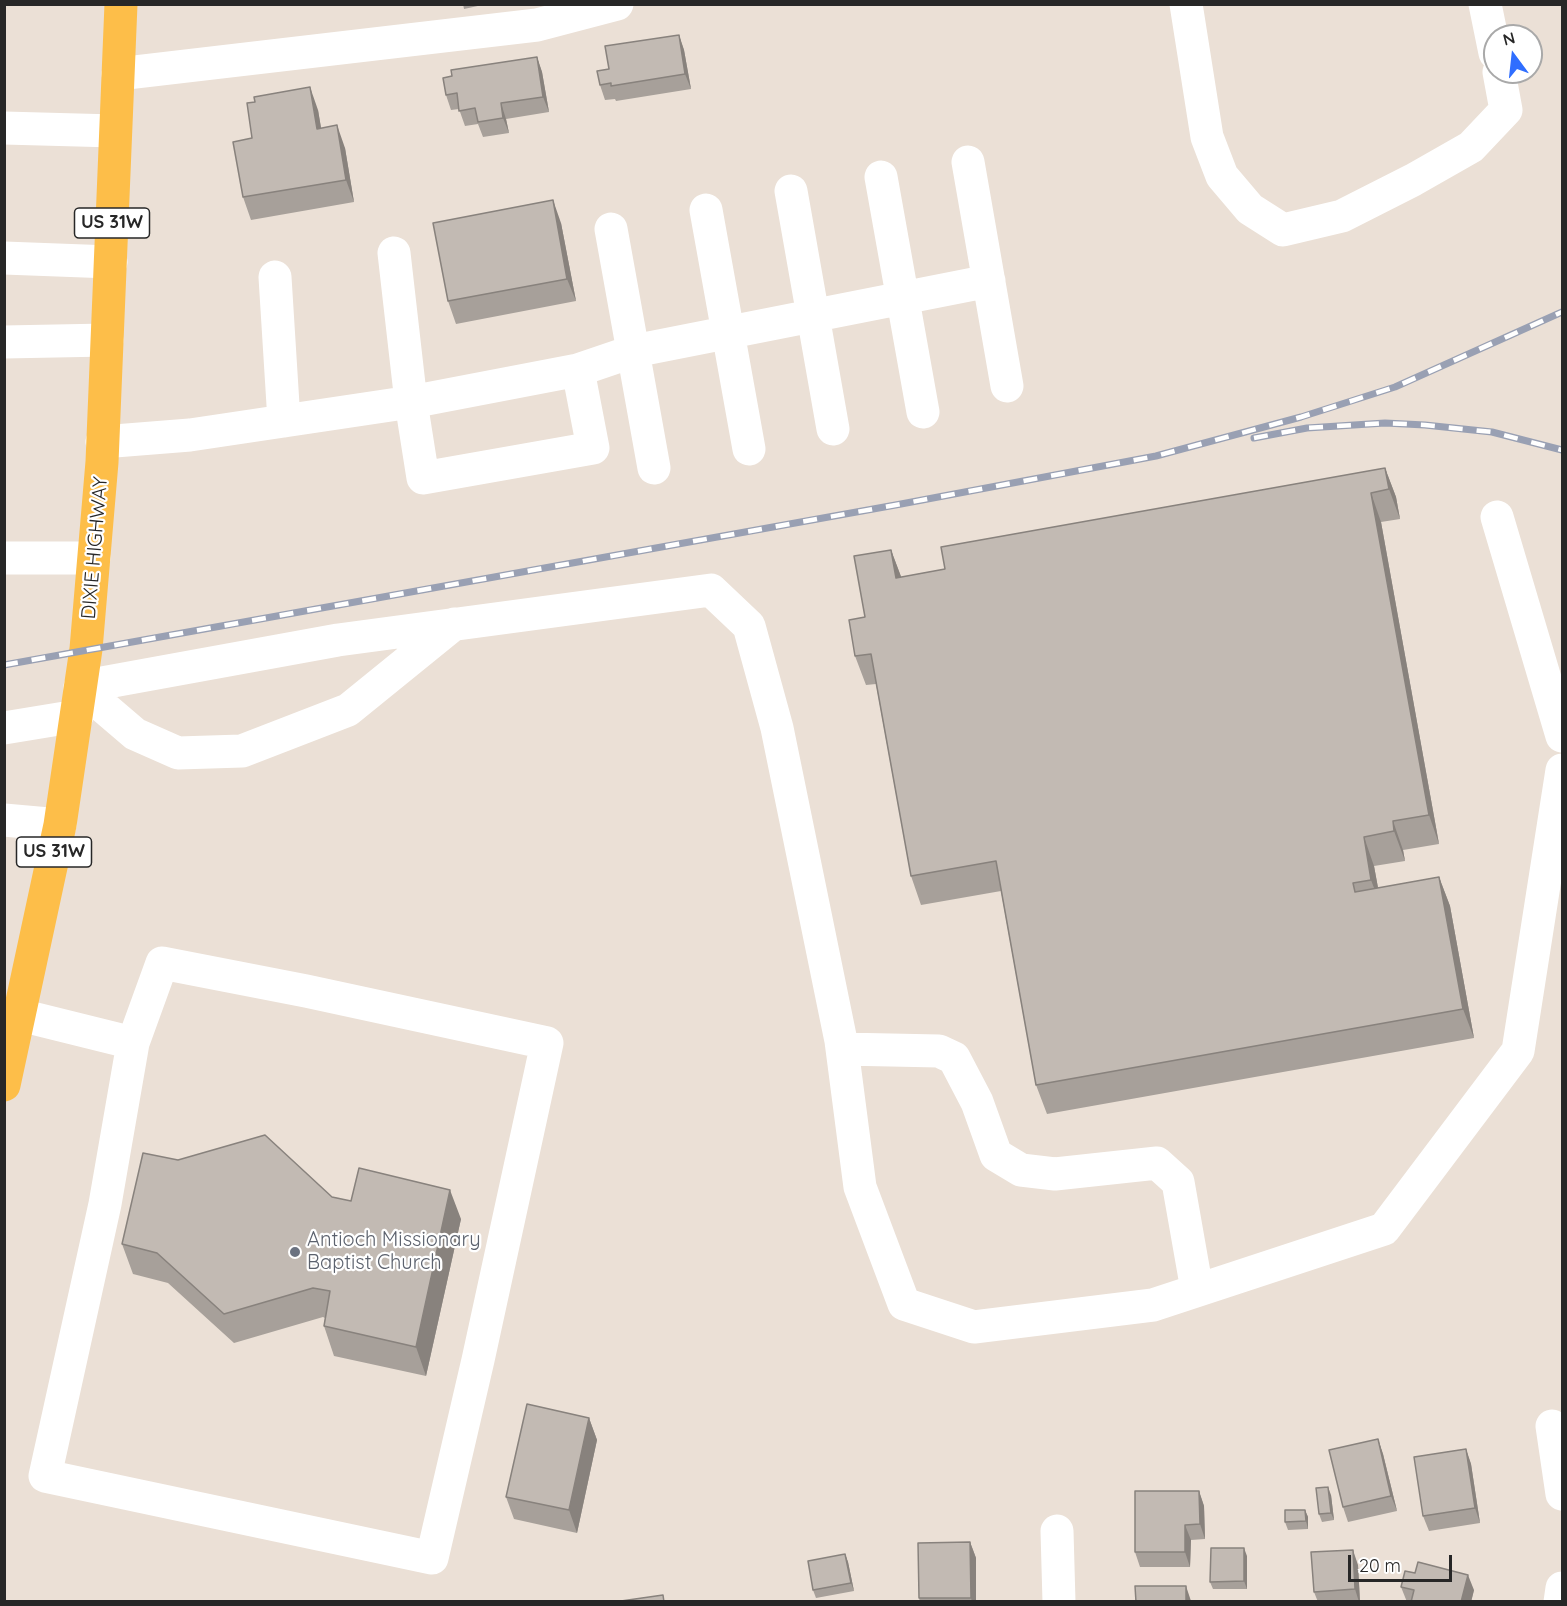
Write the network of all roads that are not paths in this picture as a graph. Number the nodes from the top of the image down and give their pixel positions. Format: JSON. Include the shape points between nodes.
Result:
{"nodes":[{"id":1,"x":121,"y":4,"type":"edge"},
{"id":2,"x":617,"y":4,"type":"edge"},
{"id":3,"x":1186,"y":4,"type":"edge"},
{"id":4,"x":1485,"y":4,"type":"edge"},
{"id":5,"x":1489,"y":24,"type":"edge"},
{"id":6,"x":118,"y":74,"type":"junction"},
{"id":7,"x":1501,"y":84,"type":"edge"},
{"id":8,"x":4,"y":128,"type":"edge"},
{"id":9,"x":115,"y":131,"type":"junction"},
{"id":10,"x":968,"y":162,"type":"dead end"},
{"id":11,"x":881,"y":177,"type":"dead end"},
{"id":12,"x":791,"y":191,"type":"dead end"},
{"id":13,"x":706,"y":210,"type":"dead end"},
{"id":14,"x":611,"y":229,"type":"dead end"},
{"id":15,"x":394,"y":254,"type":"dead end"},
{"id":16,"x":4,"y":258,"type":"edge"},
{"id":17,"x":111,"y":262,"type":"junction"},
{"id":18,"x":275,"y":277,"type":"dead end"},
{"id":19,"x":989,"y":281,"type":"junction"},
{"id":20,"x":903,"y":297,"type":"junction"},
{"id":21,"x":814,"y":314,"type":"junction"},
{"id":22,"x":729,"y":331,"type":"junction"},
{"id":23,"x":107,"y":340,"type":"junction"},
{"id":24,"x":4,"y":342,"type":"edge"},
{"id":25,"x":634,"y":351,"type":"junction"},
{"id":26,"x":578,"y":370,"type":"junction"},
{"id":27,"x":1007,"y":386,"type":"dead end"},
{"id":28,"x":411,"y":402,"type":"junction"},
{"id":29,"x":923,"y":412,"type":"dead end"},
{"id":30,"x":284,"y":421,"type":"junction"},
{"id":31,"x":833,"y":429,"type":"dead end"},
{"id":32,"x":102,"y":441,"type":"junction"},
{"id":33,"x":749,"y":449,"type":"dead end"},
{"id":34,"x":654,"y":468,"type":"dead end"},
{"id":35,"x":1497,"y":517,"type":"dead end"},
{"id":36,"x":4,"y":558,"type":"edge"},
{"id":37,"x":94,"y":558,"type":"junction"},
{"id":38,"x":454,"y":624,"type":"junction"},
{"id":39,"x":79,"y":701,"type":"junction"},
{"id":40,"x":4,"y":728,"type":"edge"},
{"id":41,"x":1563,"y":736,"type":"edge"},
{"id":42,"x":1563,"y":770,"type":"edge"},
{"id":43,"x":4,"y":820,"type":"edge"},
{"id":44,"x":60,"y":825,"type":"junction"},
{"id":45,"x":12,"y":1014,"type":"edge"},
{"id":46,"x":133,"y":1043,"type":"junction"},
{"id":47,"x":842,"y":1049,"type":"junction"},
{"id":48,"x":4,"y":1085,"type":"edge"},
{"id":49,"x":1197,"y":1290,"type":"junction"},
{"id":50,"x":1552,"y":1426,"type":"dead end"},
{"id":51,"x":1563,"y":1494,"type":"edge"},
{"id":52,"x":1057,"y":1531,"type":"dead end"},
{"id":53,"x":1563,"y":1588,"type":"edge"},
{"id":54,"x":1059,"y":1602,"type":"edge"},
{"id":55,"x":1560,"y":1602,"type":"edge"}],
"edges":[{"from":1,"to":6,"type":"main road","name":"DIXIE HIGHWAY","number":"US 31W"},
{"from":2,"to":6,"type":"street","via":[[537,25]]},
{"from":3,"to":7,"type":"street","via":[[1207,137],[1222,176],[1250,209],[1284,230],[1342,216],[1471,147],[1506,110]]},
{"from":4,"to":5,"type":"street"},
{"from":6,"to":9,"type":"main road","name":"DIXIE HIGHWAY","number":"US 31W"},
{"from":8,"to":9,"type":"street"},
{"from":9,"to":17,"type":"main road","name":"DIXIE HIGHWAY","number":"US 31W"},
{"from":10,"to":19,"type":"street"},
{"from":11,"to":20,"type":"street"},
{"from":12,"to":21,"type":"street"},
{"from":13,"to":22,"type":"street"},
{"from":14,"to":25,"type":"street"},
{"from":15,"to":28,"type":"street"},
{"from":16,"to":17,"type":"street"},
{"from":17,"to":23,"type":"main road","name":"DIXIE HIGHWAY","number":"US 31W"},
{"from":18,"to":30,"type":"street"},
{"from":19,"to":20,"type":"street"},
{"from":19,"to":27,"type":"street"},
{"from":20,"to":21,"type":"street"},
{"from":20,"to":29,"type":"street"},
{"from":21,"to":22,"type":"street"},
{"from":21,"to":31,"type":"street"},
{"from":22,"to":25,"type":"street"},
{"from":22,"to":33,"type":"street"},
{"from":23,"to":24,"type":"street"},
{"from":23,"to":32,"type":"main road","name":"DIXIE HIGHWAY","number":"US 31W"},
{"from":25,"to":26,"type":"street"},
{"from":25,"to":34,"type":"street"},
{"from":26,"to":28,"type":"street"},
{"from":26,"to":28,"type":"street","via":[[593,448],[423,478]]},
{"from":28,"to":30,"type":"street"},
{"from":30,"to":32,"type":"street","via":[[190,435]]},
{"from":32,"to":37,"type":"main road","name":"DIXIE HIGHWAY","number":"US 31W"},
{"from":35,"to":41,"type":"street"},
{"from":36,"to":37,"type":"street"},
{"from":37,"to":39,"type":"main road","name":"DIXIE HIGHWAY","number":"US 31W"},
{"from":38,"to":39,"type":"street","via":[[338,640]]},
{"from":38,"to":39,"type":"street","via":[[348,710],[242,751],[178,753],[135,734]]},
{"from":38,"to":47,"type":"street","via":[[711,590],[749,626],[777,728]]},
{"from":39,"to":40,"type":"street"},
{"from":39,"to":44,"type":"main road","name":"DIXIE HIGHWAY","number":"US 31W"},
{"from":42,"to":49,"type":"street","via":[[1518,1052],[1384,1229]]},
{"from":43,"to":44,"type":"street"},
{"from":44,"to":45,"type":"main road","name":"DIXIE HIGHWAY","number":"US 31W"},
{"from":45,"to":46,"type":"street"},
{"from":45,"to":48,"type":"main road","name":"DIXIE HIGHWAY","number":"US 31W"},
{"from":46,"to":46,"type":"street","via":[[105,1204],[45,1476],[432,1558],[547,1043],[162,963]]},
{"from":47,"to":49,"type":"street","via":[[939,1051],[954,1058],[977,1102],[996,1155],[1021,1170],[1055,1174],[1157,1163],[1178,1182]]},
{"from":47,"to":49,"type":"street","via":[[860,1187],[904,1304],[974,1327],[1153,1305]]},
{"from":50,"to":51,"type":"street"},
{"from":52,"to":54,"type":"street"},
{"from":53,"to":55,"type":"street"}]}
